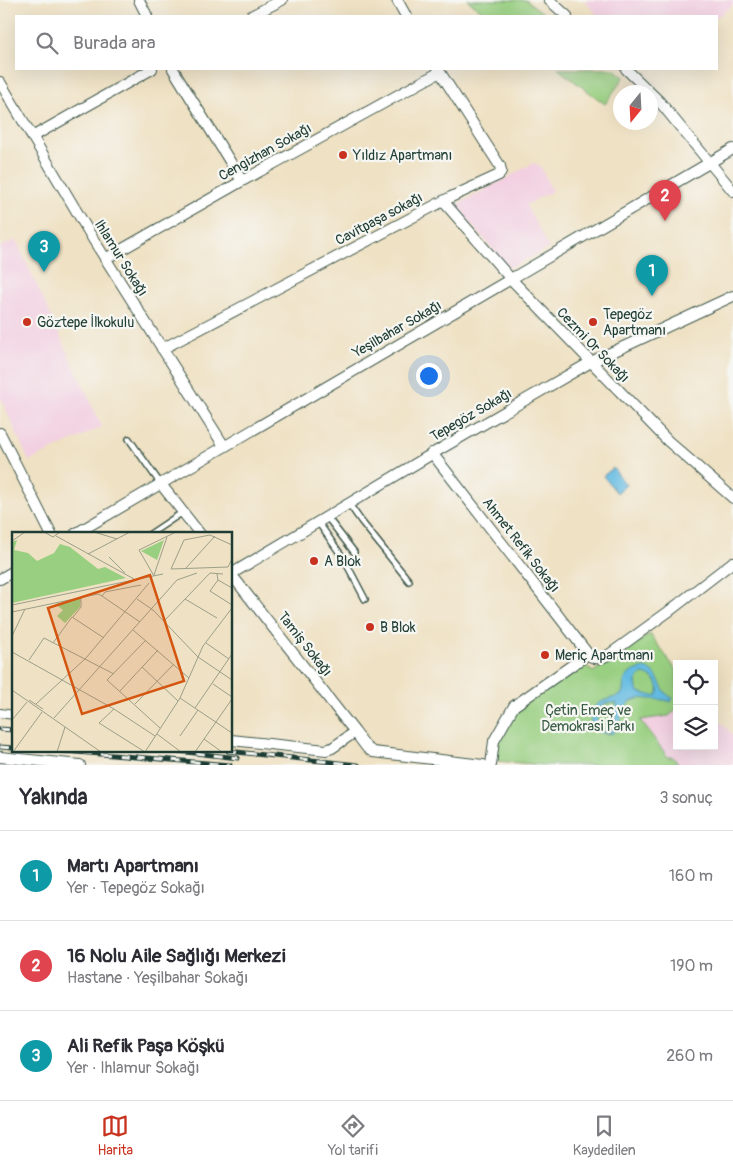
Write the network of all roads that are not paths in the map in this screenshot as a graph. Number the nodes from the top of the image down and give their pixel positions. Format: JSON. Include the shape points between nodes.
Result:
{"nodes":[{"id":1,"x":139,"y":0,"type":"edge"},
{"id":2,"x":282,"y":0,"type":"edge"},
{"id":3,"x":396,"y":0,"type":"edge"},
{"id":4,"x":549,"y":0,"type":"edge"},
{"id":5,"x":146,"y":15,"type":"edge"},
{"id":6,"x":253,"y":15,"type":"edge"},
{"id":7,"x":405,"y":15,"type":"edge"},
{"id":8,"x":567,"y":15,"type":"edge"},
{"id":9,"x":150,"y":70,"type":"edge"},
{"id":10,"x":174,"y":70,"type":"edge"},
{"id":11,"x":439,"y":70,"type":"edge"},
{"id":12,"x":627,"y":70,"type":"edge"},
{"id":13,"x":0,"y":82,"type":"edge"},
{"id":14,"x":32,"y":137,"type":"junction"},
{"id":15,"x":733,"y":149,"type":"edge"},
{"id":16,"x":709,"y":163,"type":"junction"},
{"id":17,"x":242,"y":181,"type":"junction"},
{"id":18,"x":733,"y":192,"type":"edge"},
{"id":19,"x":443,"y":201,"type":"junction"},
{"id":20,"x":105,"y":259,"type":"junction"},
{"id":21,"x":510,"y":278,"type":"junction"},
{"id":22,"x":733,"y":296,"type":"edge"},
{"id":23,"x":162,"y":349,"type":"junction"},
{"id":24,"x":591,"y":362,"type":"junction"},
{"id":25,"x":1,"y":436,"type":"edge"},
{"id":26,"x":129,"y":439,"type":"dead end"},
{"id":27,"x":224,"y":446,"type":"junction"},
{"id":28,"x":432,"y":453,"type":"junction"},
{"id":29,"x":160,"y":483,"type":"junction"},
{"id":30,"x":733,"y":498,"type":"edge"},
{"id":31,"x":349,"y":504,"type":"junction"},
{"id":32,"x":183,"y":512,"type":"junction"},
{"id":33,"x":323,"y":520,"type":"junction"},
{"id":34,"x":49,"y":532,"type":"edge"},
{"id":35,"x":78,"y":532,"type":"edge"},
{"id":36,"x":153,"y":532,"type":"edge"},
{"id":37,"x":198,"y":532,"type":"edge"},
{"id":38,"x":354,"y":552,"type":"dead end"},
{"id":39,"x":733,"y":562,"type":"edge"},
{"id":40,"x":12,"y":572,"type":"edge"},
{"id":41,"x":232,"y":573,"type":"edge"},
{"id":42,"x":232,"y":575,"type":"edge"},
{"id":43,"x":0,"y":579,"type":"edge"},
{"id":44,"x":409,"y":580,"type":"dead end"},
{"id":45,"x":366,"y":599,"type":"dead end"},
{"id":46,"x":588,"y":654,"type":"junction"},
{"id":47,"x":355,"y":732,"type":"junction"},
{"id":48,"x":232,"y":740,"type":"edge"},
{"id":49,"x":0,"y":757,"type":"edge"},
{"id":50,"x":80,"y":765,"type":"edge"},
{"id":51,"x":483,"y":765,"type":"edge"},
{"id":52,"x":491,"y":765,"type":"edge"}],
"edges":[{"from":1,"to":5,"type":"street"},
{"from":2,"to":6,"type":"street"},
{"from":3,"to":7,"type":"street"},
{"from":4,"to":8,"type":"street"},
{"from":9,"to":14,"type":"street"},
{"from":10,"to":17,"type":"street"},
{"from":11,"to":17,"type":"street","name":"Cengizhan Sokağı"},
{"from":11,"to":19,"type":"street","name":"Cavitpaşa sokağı","via":[[502,170],[497,176]]},
{"from":12,"to":16,"type":"street","via":[[659,101]]},
{"from":13,"to":14,"type":"street","name":"Ihlamur Sokağı"},
{"from":14,"to":20,"type":"street","name":"Ihlamur Sokağı"},
{"from":15,"to":16,"type":"street","name":"Yeşilbahar Sokağı"},
{"from":16,"to":18,"type":"street"},
{"from":16,"to":21,"type":"street","name":"Yeşilbahar Sokağı"},
{"from":17,"to":20,"type":"street","name":"Cengizhan Sokağı"},
{"from":19,"to":21,"type":"street","name":"Cezmi Or Sokağı"},
{"from":19,"to":23,"type":"street","name":"Cavitpaşa sokağı"},
{"from":20,"to":23,"type":"street","name":"Ihlamur Sokağı"},
{"from":21,"to":24,"type":"street","name":"Cezmi Or Sokağı"},
{"from":21,"to":27,"type":"street","name":"Yeşilbahar Sokağı"},
{"from":22,"to":24,"type":"street","name":"Tepegöz Sokağı"},
{"from":23,"to":27,"type":"street","name":"Ihlamur Sokağı"},
{"from":24,"to":28,"type":"street","name":"Tepegöz Sokağı"},
{"from":24,"to":30,"type":"street","name":"Cezmi Or Sokağı","via":[[678,451]]},
{"from":25,"to":34,"type":"street"},
{"from":26,"to":29,"type":"lane"},
{"from":27,"to":29,"type":"street","name":"Yeşilbahar Sokağı"},
{"from":28,"to":31,"type":"street","name":"Tepegöz Sokağı"},
{"from":28,"to":46,"type":"street","name":"Ahmet Refik Sokağı"},
{"from":29,"to":32,"type":"street"},
{"from":29,"to":35,"type":"street","name":"Yeşilbahar Sokağı"},
{"from":31,"to":33,"type":"street","name":"Tepegöz Sokağı"},
{"from":31,"to":44,"type":"lane"},
{"from":32,"to":36,"type":"lane"},
{"from":32,"to":37,"type":"street"},
{"from":33,"to":38,"type":"lane"},
{"from":33,"to":41,"type":"street","name":"Tepegöz Sokağı"},
{"from":33,"to":45,"type":"lane"},
{"from":39,"to":46,"type":"street","via":[[606,656],[596,659]]},
{"from":40,"to":43,"type":"street"},
{"from":42,"to":47,"type":"street","name":"Tamiş Sokağı"},
{"from":46,"to":52,"type":"street","via":[[514,706],[494,741]]},
{"from":47,"to":48,"type":"street","via":[[326,750]]},
{"from":47,"to":51,"type":"street","name":"Tamiş Sokağı","via":[[373,752]]},
{"from":49,"to":50,"type":"street"}]}
